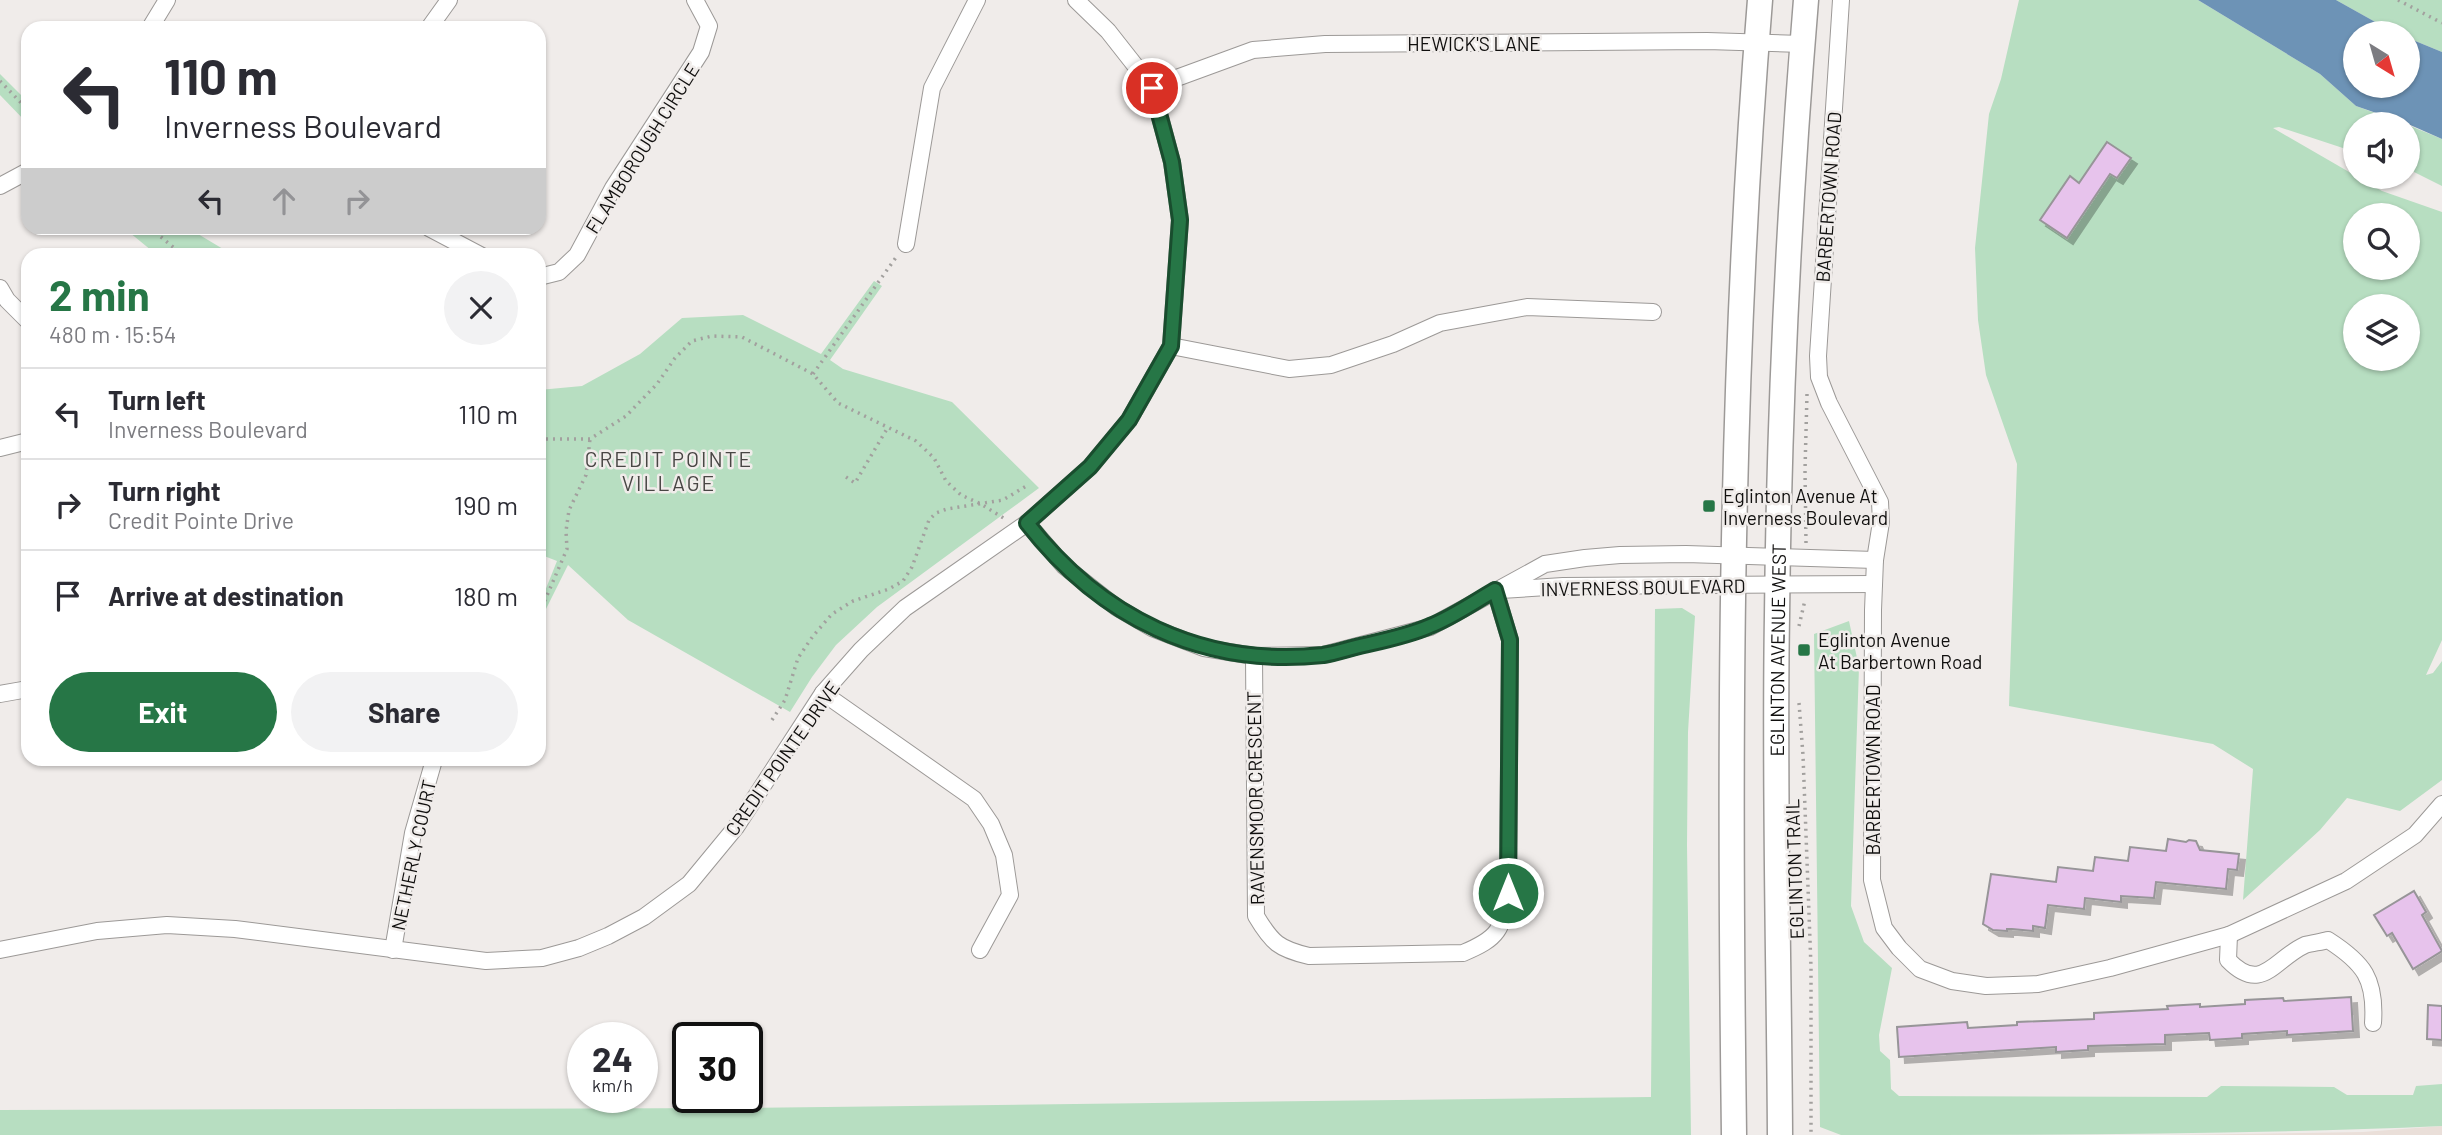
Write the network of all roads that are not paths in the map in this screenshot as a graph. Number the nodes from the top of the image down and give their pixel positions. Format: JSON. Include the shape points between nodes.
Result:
{"nodes":[{"id":1,"x":167,"y":0,"type":"edge"},
{"id":2,"x":449,"y":0,"type":"edge"},
{"id":3,"x":695,"y":0,"type":"edge"},
{"id":4,"x":976,"y":0,"type":"edge"},
{"id":5,"x":1076,"y":0,"type":"edge"},
{"id":6,"x":1760,"y":0,"type":"edge"},
{"id":7,"x":1806,"y":0,"type":"edge"},
{"id":8,"x":1841,"y":0,"type":"edge"},
{"id":9,"x":154,"y":21,"type":"edge"},
{"id":10,"x":434,"y":21,"type":"edge"},
{"id":11,"x":1756,"y":42,"type":"junction"},
{"id":12,"x":1802,"y":44,"type":"junction"},
{"id":13,"x":1152,"y":88,"type":"junction"},
{"id":14,"x":21,"y":175,"type":"edge"},
{"id":15,"x":0,"y":186,"type":"edge"},
{"id":16,"x":442,"y":235,"type":"edge"},
{"id":17,"x":906,"y":244,"type":"road end"},
{"id":18,"x":467,"y":248,"type":"edge"},
{"id":19,"x":546,"y":275,"type":"edge"},
{"id":20,"x":0,"y":288,"type":"edge"},
{"id":21,"x":1653,"y":312,"type":"dead end"},
{"id":22,"x":21,"y":314,"type":"edge"},
{"id":23,"x":1171,"y":346,"type":"junction"},
{"id":24,"x":21,"y":442,"type":"edge"},
{"id":25,"x":0,"y":447,"type":"edge"},
{"id":26,"x":1027,"y":523,"type":"junction"},
{"id":27,"x":1733,"y":556,"type":"junction"},
{"id":28,"x":1778,"y":558,"type":"junction"},
{"id":29,"x":1875,"y":560,"type":"junction"},
{"id":30,"x":1777,"y":584,"type":"junction"},
{"id":31,"x":1874,"y":584,"type":"junction"},
{"id":32,"x":1732,"y":585,"type":"junction"},
{"id":33,"x":1495,"y":590,"type":"junction"},
{"id":34,"x":1254,"y":656,"type":"junction"},
{"id":35,"x":21,"y":690,"type":"edge"},
{"id":36,"x":824,"y":693,"type":"junction"},
{"id":37,"x":0,"y":694,"type":"edge"},
{"id":38,"x":432,"y":766,"type":"edge"},
{"id":39,"x":2442,"y":804,"type":"edge"},
{"id":40,"x":2229,"y":935,"type":"junction"},
{"id":41,"x":0,"y":950,"type":"edge"},
{"id":42,"x":393,"y":950,"type":"junction"},
{"id":43,"x":980,"y":950,"type":"dead end"},
{"id":44,"x":2373,"y":1023,"type":"dead end"},
{"id":45,"x":1734,"y":1135,"type":"edge"},
{"id":46,"x":1780,"y":1135,"type":"edge"}],
"edges":[{"from":1,"to":9,"type":"street"},
{"from":2,"to":10,"type":"street"},
{"from":3,"to":19,"type":"street","name":"FLAMBOROUGH CIRCLE","via":[[709,26],[701,52],[613,188],[577,255],[559,272]]},
{"from":4,"to":17,"type":"street","via":[[932,89]]},
{"from":5,"to":13,"type":"street","name":"CREDIT POINTE DRIVE","via":[[1108,31]]},
{"from":6,"to":11,"type":"main road"},
{"from":7,"to":12,"type":"main road","name":"EGLINTON AVENUE WEST"},
{"from":8,"to":29,"type":"street","name":"BARBERTOWN ROAD","via":[[1819,377],[1880,502]]},
{"from":11,"to":12,"type":"street","name":"HEWICK'S LANE"},
{"from":11,"to":13,"type":"street","name":"HEWICK'S LANE","via":[[1325,44],[1253,51]]},
{"from":11,"to":27,"type":"main road"},
{"from":12,"to":28,"type":"main road","name":"EGLINTON AVENUE WEST","via":[[1786,303]]},
{"from":13,"to":23,"type":"street","name":"CREDIT POINTE DRIVE","via":[[1172,162],[1180,220]]},
{"from":14,"to":15,"type":"street"},
{"from":16,"to":18,"type":"street"},
{"from":20,"to":22,"type":"street"},
{"from":21,"to":23,"type":"street","via":[[1527,307],[1440,323],[1331,365],[1289,369]]},
{"from":23,"to":26,"type":"street","name":"CREDIT POINTE DRIVE","via":[[1129,420],[1090,467]]},
{"from":24,"to":25,"type":"street"},
{"from":26,"to":34,"type":"street","name":"INVERNESS BOULEVARD","via":[[1064,566],[1116,607],[1152,628],[1204,648]]},
{"from":26,"to":36,"type":"street","name":"CREDIT POINTE DRIVE","via":[[905,608]]},
{"from":27,"to":28,"type":"street","name":"INVERNESS BOULEVARD"},
{"from":27,"to":32,"type":"main road"},
{"from":27,"to":33,"type":"street","name":"INVERNESS BOULEVARD","via":[[1585,558],[1545,564]]},
{"from":28,"to":29,"type":"street","name":"INVERNESS BOULEVARD"},
{"from":28,"to":30,"type":"main road","name":"EGLINTON AVENUE WEST"},
{"from":29,"to":31,"type":"street","name":"BARBERTOWN ROAD"},
{"from":30,"to":31,"type":"street","name":"INVERNESS BOULEVARD"},
{"from":30,"to":32,"type":"street","name":"INVERNESS BOULEVARD"},
{"from":30,"to":46,"type":"main road","name":"EGLINTON AVENUE WEST"},
{"from":31,"to":40,"type":"street","name":"BARBERTOWN ROAD","via":[[1871,880],[1884,928],[1920,969],[1952,981],[1986,986],[2050,981]]},
{"from":32,"to":33,"type":"street","name":"INVERNESS BOULEVARD"},
{"from":32,"to":45,"type":"main road"},
{"from":33,"to":34,"type":"street","name":"INVERNESS BOULEVARD","via":[[1430,627],[1382,641],[1323,655]]},
{"from":33,"to":34,"type":"street","name":"RAVENSMOOR CRESCENT","via":[[1510,640],[1508,893],[1503,923],[1484,944],[1463,953],[1309,956],[1284,950],[1269,938],[1256,916]]},
{"from":35,"to":37,"type":"street"},
{"from":36,"to":42,"type":"street","name":"CREDIT POINTE DRIVE","via":[[718,850],[689,884],[645,917],[598,940],[542,958],[486,961]]},
{"from":36,"to":43,"type":"street","via":[[974,799],[991,824],[1004,855],[1010,895]]},
{"from":38,"to":42,"type":"street","name":"NETHERLY COURT","via":[[413,833]]},
{"from":39,"to":40,"type":"street","name":"BARBERTOWN ROAD","via":[[2415,835],[2346,881]]},
{"from":40,"to":44,"type":"street","via":[[2228,960],[2239,972],[2251,975],[2263,974],[2305,945],[2328,940],[2365,971],[2375,998]]},
{"from":41,"to":42,"type":"street","name":"CREDIT POINTE DRIVE","via":[[97,931],[167,925],[235,929]]}]}
